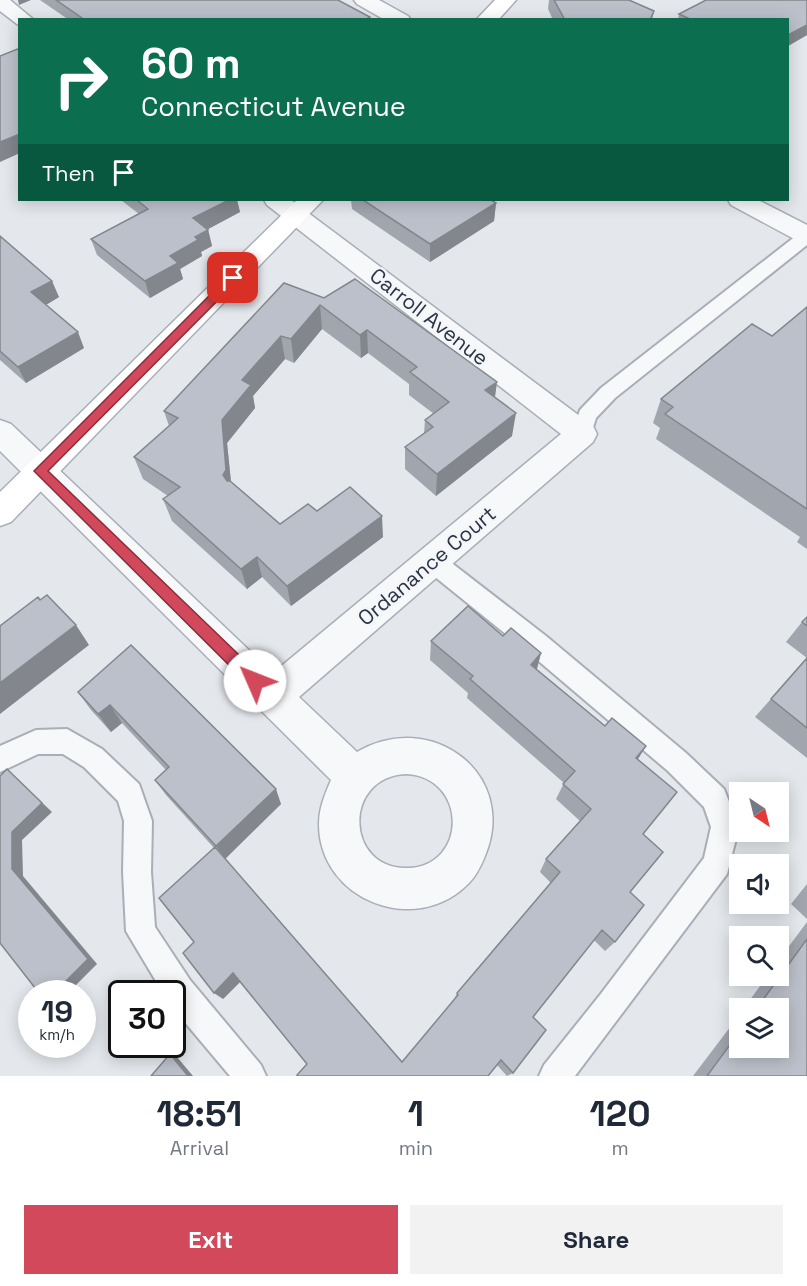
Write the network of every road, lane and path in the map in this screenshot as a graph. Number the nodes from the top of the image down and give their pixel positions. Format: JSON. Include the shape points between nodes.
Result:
{"nodes":[{"id":1,"x":364,"y":0,"type":"edge"},
{"id":2,"x":506,"y":0,"type":"edge"},
{"id":3,"x":0,"y":2,"type":"edge"},
{"id":4,"x":21,"y":18,"type":"edge"},
{"id":5,"x":397,"y":18,"type":"edge"},
{"id":6,"x":488,"y":18,"type":"edge"},
{"id":7,"x":742,"y":201,"type":"edge"},
{"id":8,"x":295,"y":204,"type":"edge"},
{"id":9,"x":807,"y":236,"type":"edge"},
{"id":10,"x":0,"y":432,"type":"edge"},
{"id":11,"x":582,"y":434,"type":"junction"},
{"id":12,"x":40,"y":471,"type":"junction"},
{"id":13,"x":0,"y":513,"type":"edge"},
{"id":14,"x":432,"y":561,"type":"junction"},
{"id":15,"x":272,"y":697,"type":"junction"},
{"id":16,"x":0,"y":759,"type":"edge"},
{"id":17,"x":355,"y":777,"type":"dead end"},
{"id":18,"x":250,"y":1076,"type":"edge"},
{"id":19,"x":555,"y":1076,"type":"edge"}],
"edges":[{"from":1,"to":5,"type":"street"},
{"from":2,"to":6,"type":"main road"},
{"from":3,"to":4,"type":"street"},
{"from":7,"to":9,"type":"street"},
{"from":8,"to":11,"type":"street","name":"Carroll Avenue"},
{"from":8,"to":12,"type":"main road"},
{"from":9,"to":11,"type":"lane","via":[[608,393],[587,415]]},
{"from":10,"to":12,"type":"street"},
{"from":11,"to":14,"type":"street","name":"Ordanance Court"},
{"from":12,"to":13,"type":"main road"},
{"from":12,"to":15,"type":"street"},
{"from":14,"to":15,"type":"street","name":"Ordanance Court"},
{"from":14,"to":19,"type":"lane","via":[[677,762],[714,798],[725,827],[717,864]]},
{"from":15,"to":17,"type":"street"},
{"from":16,"to":18,"type":"lane","via":[[36,742],[67,741],[93,758],[129,793],[138,821],[141,931],[179,991]]}]}
